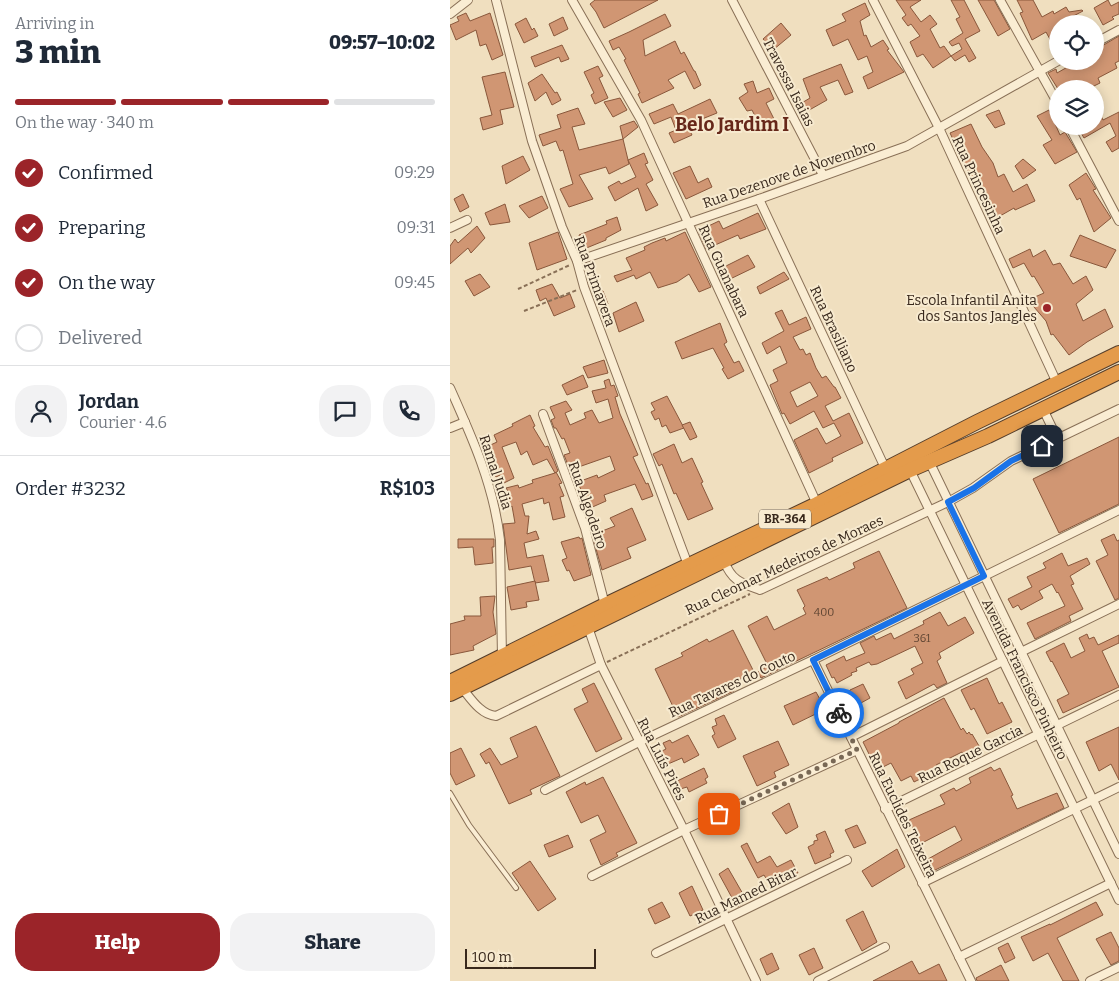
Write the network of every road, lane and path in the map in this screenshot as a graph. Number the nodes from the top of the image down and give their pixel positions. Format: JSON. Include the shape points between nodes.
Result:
{"nodes":[{"id":1,"x":468,"y":0,"type":"edge"},
{"id":2,"x":496,"y":0,"type":"edge"},
{"id":3,"x":572,"y":0,"type":"edge"},
{"id":4,"x":732,"y":0,"type":"edge"},
{"id":5,"x":873,"y":0,"type":"edge"},
{"id":6,"x":1000,"y":0,"type":"edge"},
{"id":7,"x":450,"y":14,"type":"edge"},
{"id":8,"x":1119,"y":30,"type":"edge"},
{"id":9,"x":1104,"y":38,"type":"edge"},
{"id":10,"x":1049,"y":66,"type":"edge"},
{"id":11,"x":1040,"y":71,"type":"junction"},
{"id":12,"x":1049,"y":88,"type":"edge"},
{"id":13,"x":939,"y":128,"type":"junction"},
{"id":14,"x":1074,"y":135,"type":"edge"},
{"id":15,"x":823,"y":175,"type":"junction"},
{"id":16,"x":759,"y":199,"type":"junction"},
{"id":17,"x":467,"y":220,"type":"dead end"},
{"id":18,"x":1119,"y":221,"type":"edge"},
{"id":19,"x":688,"y":222,"type":"junction"},
{"id":20,"x":450,"y":228,"type":"edge"},
{"id":21,"x":577,"y":261,"type":"junction"},
{"id":22,"x":584,"y":287,"type":"junction"},
{"id":23,"x":518,"y":289,"type":"dead end"},
{"id":24,"x":524,"y":311,"type":"dead end"},
{"id":25,"x":1119,"y":353,"type":"edge"},
{"id":26,"x":1091,"y":366,"type":"junction"},
{"id":27,"x":1119,"y":372,"type":"edge"},
{"id":28,"x":1057,"y":383,"type":"junction"},
{"id":29,"x":1098,"y":383,"type":"junction"},
{"id":30,"x":450,"y":388,"type":"edge"},
{"id":31,"x":1119,"y":409,"type":"edge"},
{"id":32,"x":1043,"y":410,"type":"junction"},
{"id":33,"x":543,"y":414,"type":"dead end"},
{"id":34,"x":982,"y":419,"type":"junction"},
{"id":35,"x":465,"y":422,"type":"junction"},
{"id":36,"x":450,"y":428,"type":"edge"},
{"id":37,"x":988,"y":436,"type":"junction"},
{"id":38,"x":1058,"y":438,"type":"junction"},
{"id":39,"x":928,"y":461,"type":"junction"},
{"id":40,"x":886,"y":470,"type":"junction"},
{"id":41,"x":910,"y":470,"type":"junction"},
{"id":42,"x":948,"y":502,"type":"junction"},
{"id":43,"x":817,"y":504,"type":"junction"},
{"id":44,"x":1119,"y":510,"type":"edge"},
{"id":45,"x":930,"y":511,"type":"junction"},
{"id":46,"x":724,"y":561,"type":"junction"},
{"id":47,"x":688,"y":565,"type":"junction"},
{"id":48,"x":984,"y":576,"type":"junction"},
{"id":49,"x":966,"y":586,"type":"junction"},
{"id":50,"x":760,"y":590,"type":"junction"},
{"id":51,"x":1119,"y":604,"type":"edge"},
{"id":52,"x":605,"y":605,"type":"junction"},
{"id":53,"x":588,"y":628,"type":"junction"},
{"id":54,"x":1021,"y":652,"type":"junction"},
{"id":55,"x":502,"y":658,"type":"junction"},
{"id":56,"x":813,"y":660,"type":"junction"},
{"id":57,"x":1003,"y":661,"type":"junction"},
{"id":58,"x":601,"y":665,"type":"junction"},
{"id":59,"x":454,"y":688,"type":"edge"},
{"id":60,"x":1119,"y":695,"type":"edge"},
{"id":61,"x":1057,"y":726,"type":"junction"},
{"id":62,"x":1038,"y":734,"type":"junction"},
{"id":63,"x":850,"y":737,"type":"junction"},
{"id":64,"x":639,"y":742,"type":"junction"},
{"id":65,"x":857,"y":750,"type":"junction"},
{"id":66,"x":1119,"y":787,"type":"edge"},
{"id":67,"x":545,"y":790,"type":"dead end"},
{"id":68,"x":450,"y":793,"type":"edge"},
{"id":69,"x":1093,"y":800,"type":"junction"},
{"id":70,"x":885,"y":809,"type":"junction"},
{"id":71,"x":1074,"y":809,"type":"junction"},
{"id":72,"x":684,"y":830,"type":"junction"},
{"id":73,"x":1119,"y":854,"type":"edge"},
{"id":74,"x":847,"y":860,"type":"dead end"},
{"id":75,"x":592,"y":876,"type":"dead end"},
{"id":76,"x":922,"y":883,"type":"junction"},
{"id":77,"x":1111,"y":883,"type":"junction"},
{"id":78,"x":516,"y":888,"type":"dead end"},
{"id":79,"x":1119,"y":900,"type":"edge"},
{"id":80,"x":726,"y":918,"type":"junction"},
{"id":81,"x":885,"y":947,"type":"dead end"},
{"id":82,"x":656,"y":953,"type":"dead end"},
{"id":83,"x":959,"y":957,"type":"junction"},
{"id":84,"x":1119,"y":967,"type":"edge"},
{"id":85,"x":756,"y":981,"type":"edge"},
{"id":86,"x":818,"y":981,"type":"edge"},
{"id":87,"x":971,"y":981,"type":"edge"},
{"id":88,"x":1090,"y":981,"type":"edge"}],
"edges":[{"from":1,"to":7,"type":"street"},
{"from":2,"to":21,"type":"street","name":"Rua Primavera","via":[[532,141]]},
{"from":3,"to":19,"type":"street","name":"Rua Guanabara","via":[[641,120]]},
{"from":4,"to":15,"type":"street","name":"Travessa Isaias"},
{"from":5,"to":13,"type":"street","name":"Rua Princesinha"},
{"from":6,"to":11,"type":"street"},
{"from":8,"to":9,"type":"street"},
{"from":10,"to":11,"type":"street","name":"Rua Dezenove de Novembro"},
{"from":11,"to":12,"type":"street"},
{"from":11,"to":13,"type":"street","name":"Rua Dezenove de Novembro"},
{"from":13,"to":15,"type":"street","name":"Rua Dezenove de Novembro","via":[[907,146]]},
{"from":13,"to":28,"type":"street","name":"Rua Princesinha"},
{"from":14,"to":18,"type":"street"},
{"from":15,"to":16,"type":"street","name":"Rua Dezenove de Novembro"},
{"from":16,"to":19,"type":"street","name":"Rua Dezenove de Novembro"},
{"from":16,"to":40,"type":"street","name":"Rua Brasiliano"},
{"from":17,"to":20,"type":"street"},
{"from":19,"to":21,"type":"street","name":"Rua Dezenove de Novembro"},
{"from":19,"to":43,"type":"street","name":"Rua Guanabara"},
{"from":21,"to":22,"type":"street","name":"Rua Primavera"},
{"from":21,"to":23,"type":"path"},
{"from":22,"to":24,"type":"path"},
{"from":22,"to":47,"type":"street","name":"Rua Primavera"},
{"from":25,"to":26,"type":"highway","number":"BR-364"},
{"from":26,"to":28,"type":"highway","number":"BR-364"},
{"from":26,"to":29,"type":"highway","via":[[1098,370]]},
{"from":27,"to":29,"type":"highway","number":"BR-364"},
{"from":28,"to":34,"type":"highway","number":"BR-364"},
{"from":29,"to":32,"type":"highway","number":"BR-364"},
{"from":30,"to":35,"type":"street","name":"Ramal Judia"},
{"from":31,"to":38,"type":"street","name":"Rua Cleomar Medeiros de Moraes"},
{"from":32,"to":37,"type":"highway","number":"BR-364"},
{"from":32,"to":38,"type":"street"},
{"from":33,"to":52,"type":"street","name":"Rua Algodeiro","via":[[584,528]]},
{"from":34,"to":37,"type":"highway","via":[[982,430]]},
{"from":34,"to":40,"type":"highway","number":"BR-364"},
{"from":35,"to":36,"type":"street"},
{"from":35,"to":55,"type":"street","name":"Ramal Judia","via":[[488,478],[498,523]]},
{"from":37,"to":39,"type":"highway","number":"BR-364"},
{"from":38,"to":42,"type":"street","name":"Rua Cleomar Medeiros de Moraes","via":[[1011,461]]},
{"from":39,"to":41,"type":"highway","number":"BR-364"},
{"from":39,"to":42,"type":"street","name":"Avenida Francisco Pinheiro"},
{"from":40,"to":43,"type":"highway","number":"BR-364"},
{"from":41,"to":45,"type":"street","name":"Avenida Francisco Pinheiro"},
{"from":41,"to":46,"type":"highway","number":"BR-364"},
{"from":42,"to":45,"type":"street","name":"Rua Cleomar Medeiros de Moraes"},
{"from":42,"to":48,"type":"street","name":"Avenida Francisco Pinheiro"},
{"from":43,"to":47,"type":"highway","number":"BR-364"},
{"from":44,"to":48,"type":"street","name":"Rua Tavares do Couto"},
{"from":45,"to":49,"type":"street","name":"Avenida Francisco Pinheiro"},
{"from":45,"to":50,"type":"street","name":"Rua Cleomar Medeiros de Moraes"},
{"from":46,"to":50,"type":"street","via":[[733,578]]},
{"from":46,"to":53,"type":"highway","number":"BR-364"},
{"from":47,"to":52,"type":"highway","number":"BR-364"},
{"from":48,"to":49,"type":"street","name":"Rua Tavares do Couto"},
{"from":48,"to":54,"type":"street","name":"Avenida Francisco Pinheiro"},
{"from":49,"to":56,"type":"street","name":"Rua Tavares do Couto"},
{"from":49,"to":57,"type":"street","name":"Avenida Francisco Pinheiro"},
{"from":50,"to":58,"type":"path","name":"Rua Cleomar Medeiros de Moraes"},
{"from":51,"to":54,"type":"street"},
{"from":52,"to":55,"type":"highway","number":"BR-364"},
{"from":53,"to":58,"type":"street","name":"Rua Luís Pires"},
{"from":53,"to":59,"type":"highway","number":"BR-364"},
{"from":54,"to":61,"type":"street","name":"Avenida Francisco Pinheiro"},
{"from":55,"to":59,"type":"highway","number":"BR-364"},
{"from":56,"to":63,"type":"street","name":"Rua Euclides Teixeira"},
{"from":56,"to":64,"type":"street","name":"Rua Tavares do Couto"},
{"from":57,"to":62,"type":"street","name":"Avenida Francisco Pinheiro"},
{"from":57,"to":63,"type":"street"},
{"from":58,"to":59,"type":"street","via":[[496,716]]},
{"from":58,"to":64,"type":"street","name":"Rua Luís Pires"},
{"from":60,"to":61,"type":"street","name":"Rua Roque Garcia"},
{"from":61,"to":62,"type":"street","name":"Rua Roque Garcia"},
{"from":61,"to":69,"type":"street","name":"Avenida Francisco Pinheiro"},
{"from":62,"to":70,"type":"street","name":"Rua Roque Garcia"},
{"from":62,"to":71,"type":"street","name":"Avenida Francisco Pinheiro"},
{"from":63,"to":65,"type":"street","name":"Rua Euclides Teixeira"},
{"from":64,"to":67,"type":"street","name":"Rua Tavares do Couto"},
{"from":64,"to":72,"type":"street","name":"Rua Luís Pires"},
{"from":65,"to":70,"type":"street","name":"Rua Euclides Teixeira"},
{"from":65,"to":72,"type":"street"},
{"from":66,"to":69,"type":"street"},
{"from":68,"to":78,"type":"lane","via":[[469,825]]},
{"from":69,"to":71,"type":"street"},
{"from":69,"to":73,"type":"street","name":"Avenida Francisco Pinheiro"},
{"from":70,"to":76,"type":"street","name":"Rua Euclides Teixeira"},
{"from":71,"to":76,"type":"street"},
{"from":71,"to":77,"type":"street","name":"Avenida Francisco Pinheiro"},
{"from":72,"to":75,"type":"street"},
{"from":72,"to":80,"type":"street","name":"Rua Luís Pires"},
{"from":74,"to":80,"type":"street","name":"Rua Mamed Bitar"},
{"from":76,"to":83,"type":"street","name":"Rua Euclides Teixeira"},
{"from":77,"to":79,"type":"street","name":"Avenida Francisco Pinheiro"},
{"from":77,"to":83,"type":"street"},
{"from":80,"to":82,"type":"street","name":"Rua Mamed Bitar"},
{"from":80,"to":85,"type":"street","name":"Rua Luís Pires"},
{"from":81,"to":86,"type":"street"},
{"from":83,"to":87,"type":"street","name":"Rua Euclides Teixeira"},
{"from":84,"to":88,"type":"street"}]}
